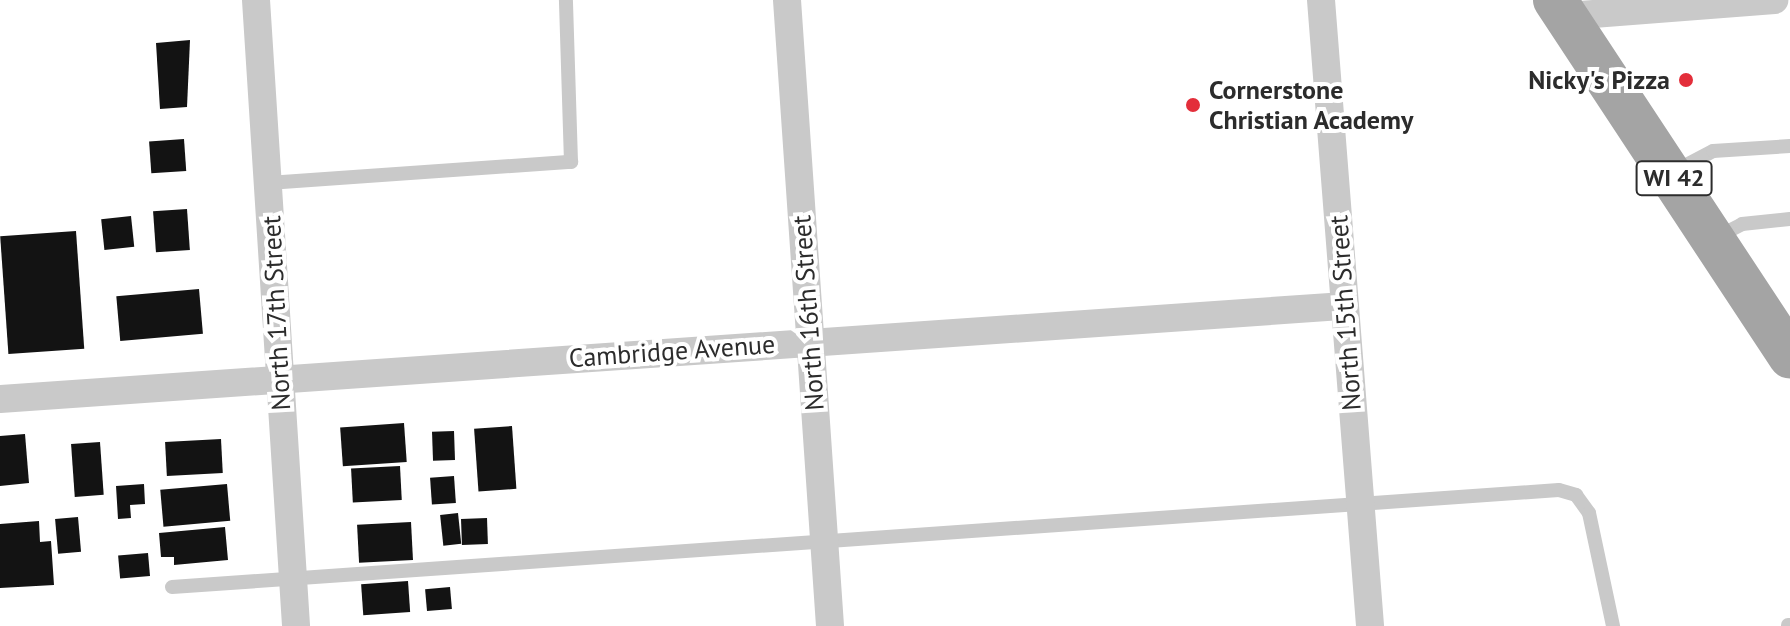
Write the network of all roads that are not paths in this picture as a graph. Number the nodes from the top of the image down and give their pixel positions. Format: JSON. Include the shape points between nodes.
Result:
{"nodes":[{"id":1,"x":256,"y":0,"type":"edge"},
{"id":2,"x":566,"y":0,"type":"edge"},
{"id":3,"x":787,"y":0,"type":"edge"},
{"id":4,"x":1321,"y":0,"type":"edge"},
{"id":5,"x":1774,"y":0,"type":"edge"},
{"id":6,"x":1561,"y":8,"type":"edge"},
{"id":7,"x":1790,"y":146,"type":"edge"},
{"id":8,"x":1672,"y":173,"type":"junction"},
{"id":9,"x":268,"y":183,"type":"junction"},
{"id":10,"x":1790,"y":219,"type":"edge"},
{"id":11,"x":1715,"y":238,"type":"junction"},
{"id":12,"x":1345,"y":306,"type":"junction"},
{"id":13,"x":810,"y":341,"type":"junction"},
{"id":14,"x":1790,"y":357,"type":"edge"},
{"id":15,"x":279,"y":380,"type":"junction"},
{"id":16,"x":0,"y":399,"type":"edge"},
{"id":17,"x":1360,"y":505,"type":"junction"},
{"id":18,"x":823,"y":539,"type":"junction"},
{"id":19,"x":293,"y":578,"type":"junction"},
{"id":20,"x":172,"y":587,"type":"dead end"},
{"id":21,"x":296,"y":626,"type":"edge"},
{"id":22,"x":830,"y":626,"type":"edge"},
{"id":23,"x":1370,"y":626,"type":"edge"},
{"id":24,"x":1613,"y":626,"type":"edge"}],
"edges":[{"from":1,"to":9,"type":"street","name":"North 17th Street"},
{"from":2,"to":9,"type":"lane","via":[[571,162]]},
{"from":3,"to":13,"type":"street","name":"North 16th Street"},
{"from":4,"to":12,"type":"street","name":"North 15th Street"},
{"from":5,"to":6,"type":"street"},
{"from":6,"to":8,"type":"main road","number":"WI 42"},
{"from":7,"to":8,"type":"lane","via":[[1707,152]]},
{"from":8,"to":11,"type":"main road","number":"WI 42"},
{"from":9,"to":15,"type":"street","name":"North 17th Street"},
{"from":10,"to":11,"type":"lane","via":[[1742,224]]},
{"from":11,"to":14,"type":"main road","number":"WI 42"},
{"from":12,"to":13,"type":"street","name":"Cambridge Avenue"},
{"from":12,"to":17,"type":"street","name":"North 15th Street"},
{"from":13,"to":15,"type":"street","name":"Cambridge Avenue"},
{"from":13,"to":18,"type":"street","name":"North 16th Street"},
{"from":15,"to":16,"type":"street","name":"Cambridge Avenue"},
{"from":15,"to":19,"type":"street","name":"North 17th Street"},
{"from":17,"to":18,"type":"lane"},
{"from":17,"to":23,"type":"street","name":"North 15th Street"},
{"from":17,"to":24,"type":"lane","via":[[1572,493],[1589,513]]},
{"from":18,"to":19,"type":"lane"},
{"from":18,"to":22,"type":"street","name":"North 16th Street"},
{"from":19,"to":20,"type":"lane"},
{"from":19,"to":21,"type":"street","name":"North 17th Street"}]}
